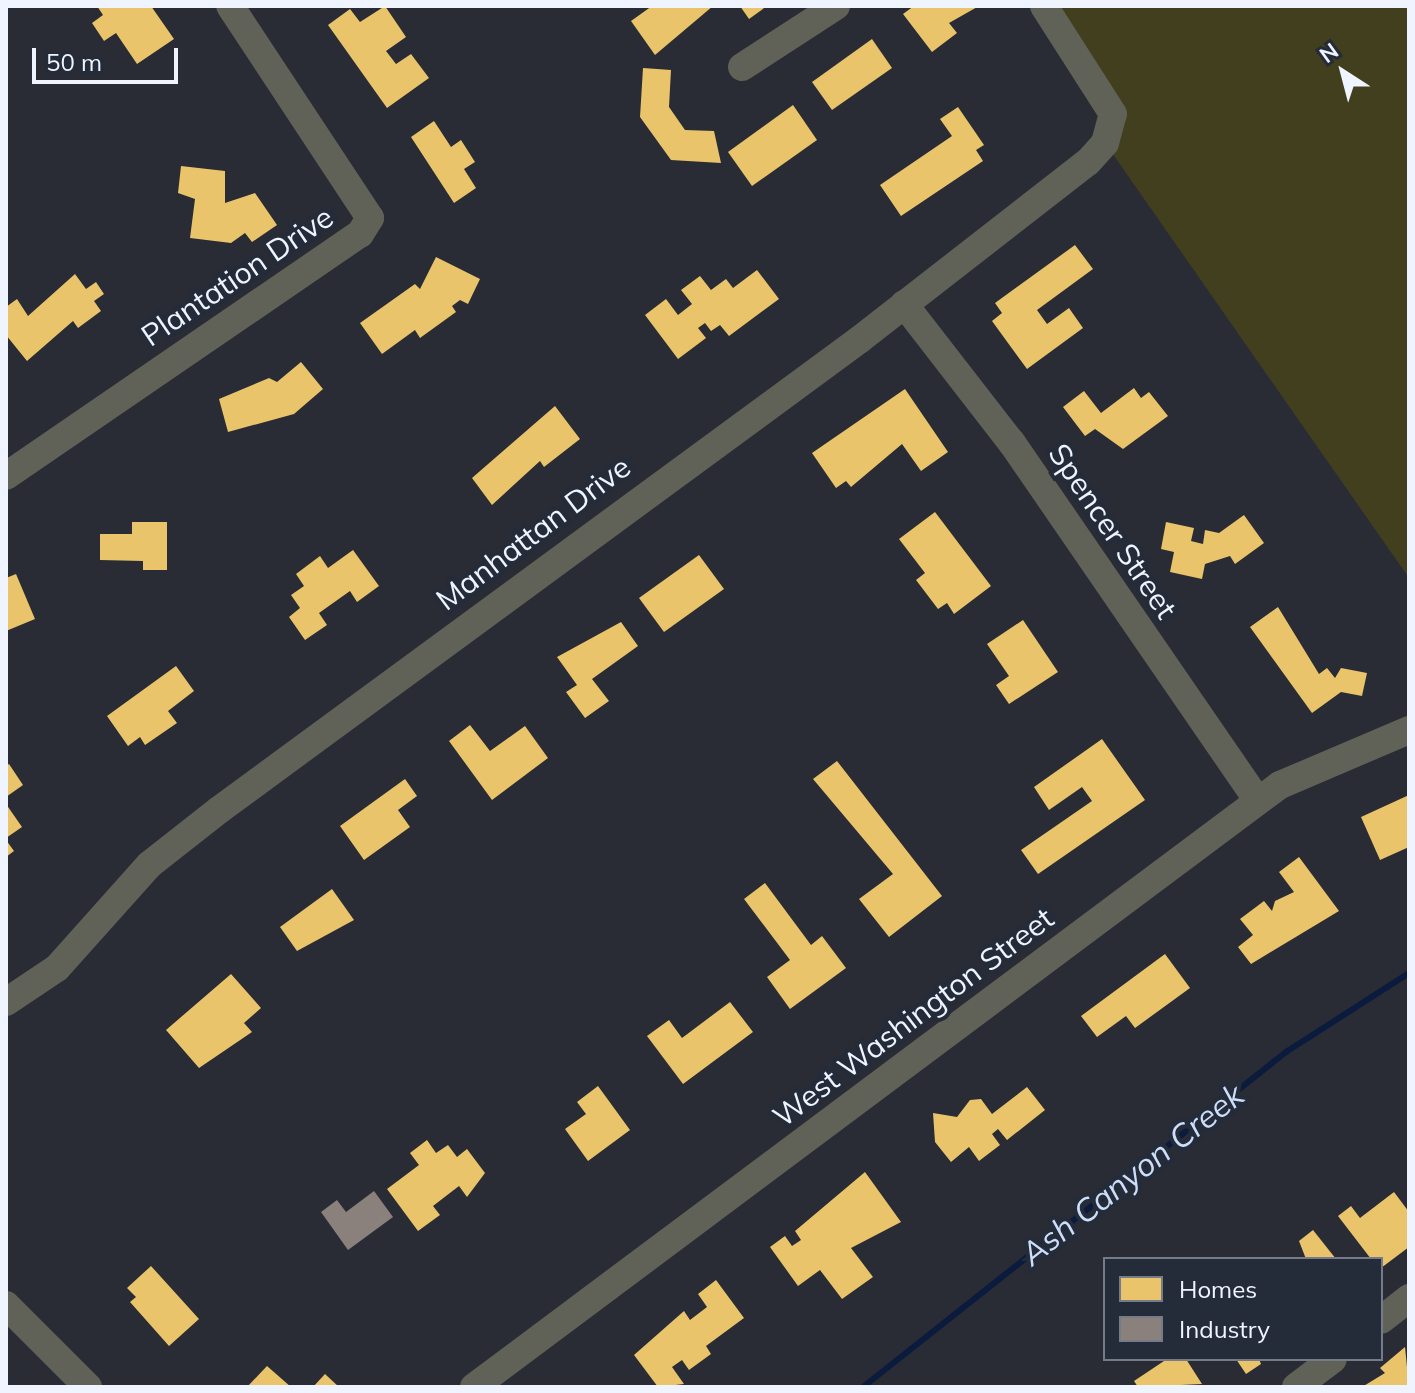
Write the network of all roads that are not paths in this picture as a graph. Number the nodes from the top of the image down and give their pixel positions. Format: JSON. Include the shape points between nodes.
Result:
{"nodes":[{"id":1,"x":230,"y":6,"type":"edge"},
{"id":2,"x":836,"y":6,"type":"edge"},
{"id":3,"x":1044,"y":6,"type":"edge"},
{"id":4,"x":742,"y":67,"type":"dead end"},
{"id":5,"x":904,"y":304,"type":"junction"},
{"id":6,"x":6,"y":476,"type":"edge"},
{"id":7,"x":1409,"y":730,"type":"edge"},
{"id":8,"x":1258,"y":801,"type":"junction"},
{"id":9,"x":6,"y":1002,"type":"edge"},
{"id":10,"x":1409,"y":1298,"type":"edge"},
{"id":11,"x":6,"y":1305,"type":"edge"},
{"id":12,"x":1383,"y":1318,"type":"edge"},
{"id":13,"x":1330,"y":1361,"type":"edge"},
{"id":14,"x":88,"y":1387,"type":"edge"},
{"id":15,"x":474,"y":1387,"type":"edge"},
{"id":16,"x":1296,"y":1387,"type":"edge"}],
"edges":[{"from":1,"to":6,"type":"street","name":"Plantation Drive","via":[[370,218],[360,234]]},
{"from":2,"to":4,"type":"street"},
{"from":3,"to":5,"type":"street","name":"Manhattan Drive","via":[[1102,89],[1111,131],[1088,162]]},
{"from":5,"to":8,"type":"street","name":"Spencer Street","via":[[1012,443]]},
{"from":5,"to":9,"type":"street","name":"Manhattan Drive","via":[[149,865],[57,968]]},
{"from":7,"to":8,"type":"street","name":"West Washington Street"},
{"from":8,"to":15,"type":"street","name":"West Washington Street"},
{"from":10,"to":12,"type":"street"},
{"from":11,"to":14,"type":"street"},
{"from":13,"to":16,"type":"street"}]}
